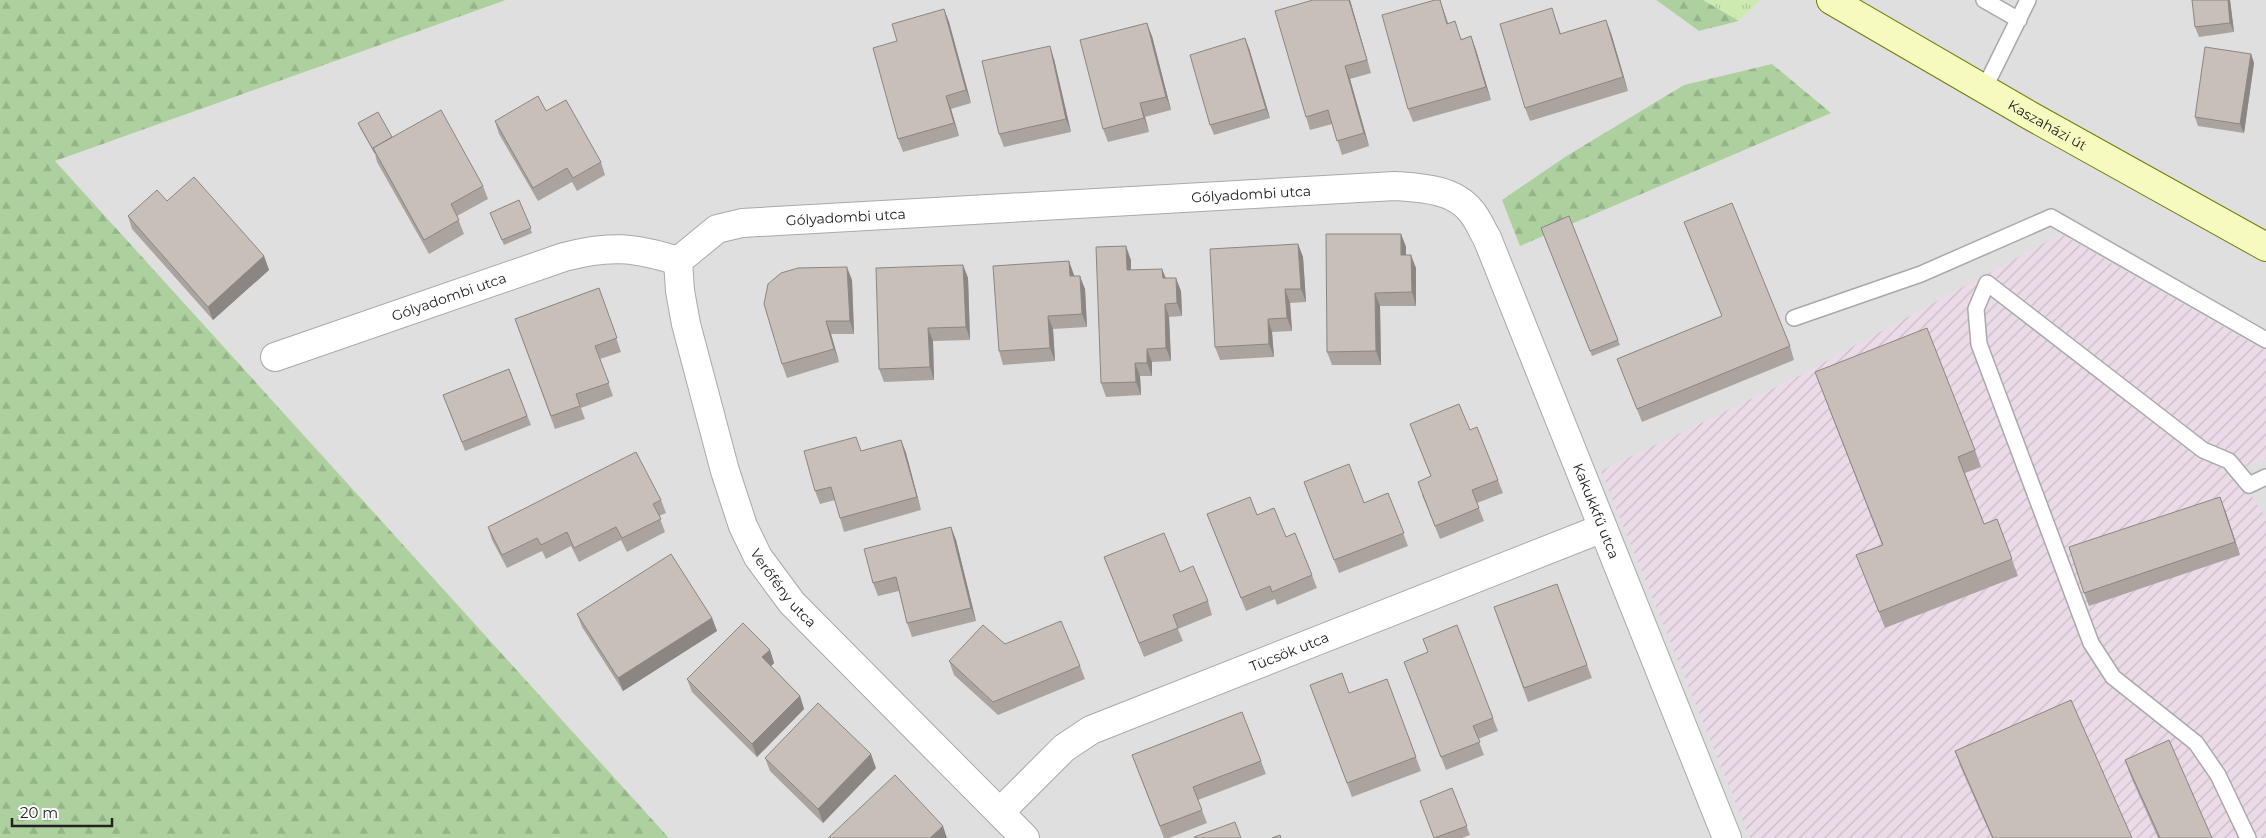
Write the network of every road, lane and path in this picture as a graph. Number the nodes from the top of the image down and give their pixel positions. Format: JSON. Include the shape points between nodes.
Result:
{"nodes":[{"id":1,"x":1831,"y":0,"type":"edge"},
{"id":2,"x":1984,"y":0,"type":"edge"},
{"id":3,"x":2028,"y":0,"type":"edge"},
{"id":4,"x":2019,"y":20,"type":"junction"},
{"id":5,"x":1984,"y":90,"type":"junction"},
{"id":6,"x":1449,"y":194,"type":"joint"},
{"id":7,"x":2266,"y":247,"type":"edge"},
{"id":8,"x":678,"y":261,"type":"junction"},
{"id":9,"x":1794,"y":318,"type":"dead end"},
{"id":10,"x":2266,"y":340,"type":"edge"},
{"id":11,"x":275,"y":357,"type":"dead end"},
{"id":12,"x":2266,"y":477,"type":"edge"},
{"id":13,"x":1603,"y":528,"type":"junction"},
{"id":14,"x":1000,"y":812,"type":"junction"},
{"id":15,"x":1025,"y":838,"type":"edge"},
{"id":16,"x":1728,"y":838,"type":"edge"},
{"id":17,"x":2248,"y":838,"type":"edge"}],
"edges":[{"from":1,"to":5,"type":"street","name":"Kaszaházi út"},
{"from":2,"to":4,"type":"lane"},
{"from":3,"to":4,"type":"lane"},
{"from":4,"to":5,"type":"lane"},
{"from":5,"to":7,"type":"street","name":"Kaszaházi út"},
{"from":6,"to":8,"type":"street","name":"Gólyadombi utca","via":[[1395,186],[742,223],[718,229]]},
{"from":6,"to":13,"type":"street","name":"Kakukkfű utca","via":[[1471,211],[1487,238]]},
{"from":8,"to":11,"type":"street","name":"Gólyadombi utca","via":[[644,251],[593,249]]},
{"from":8,"to":14,"type":"street","name":"Verőfény utca","via":[[686,324],[725,471],[743,526],[758,556],[792,603]]},
{"from":9,"to":10,"type":"lane","via":[[1921,274],[2051,217]]},
{"from":12,"to":17,"type":"lane","via":[[2248,485],[2229,461],[2203,450],[1987,283],[1976,310],[1979,344],[2091,643],[2113,677],[2196,744],[2218,775]]},
{"from":13,"to":14,"type":"street","name":"Tücsök utca","via":[[1091,730],[1064,748]]},
{"from":13,"to":16,"type":"street","name":"Kakukkfű utca"},
{"from":14,"to":15,"type":"street","name":"Verőfény utca"}]}
